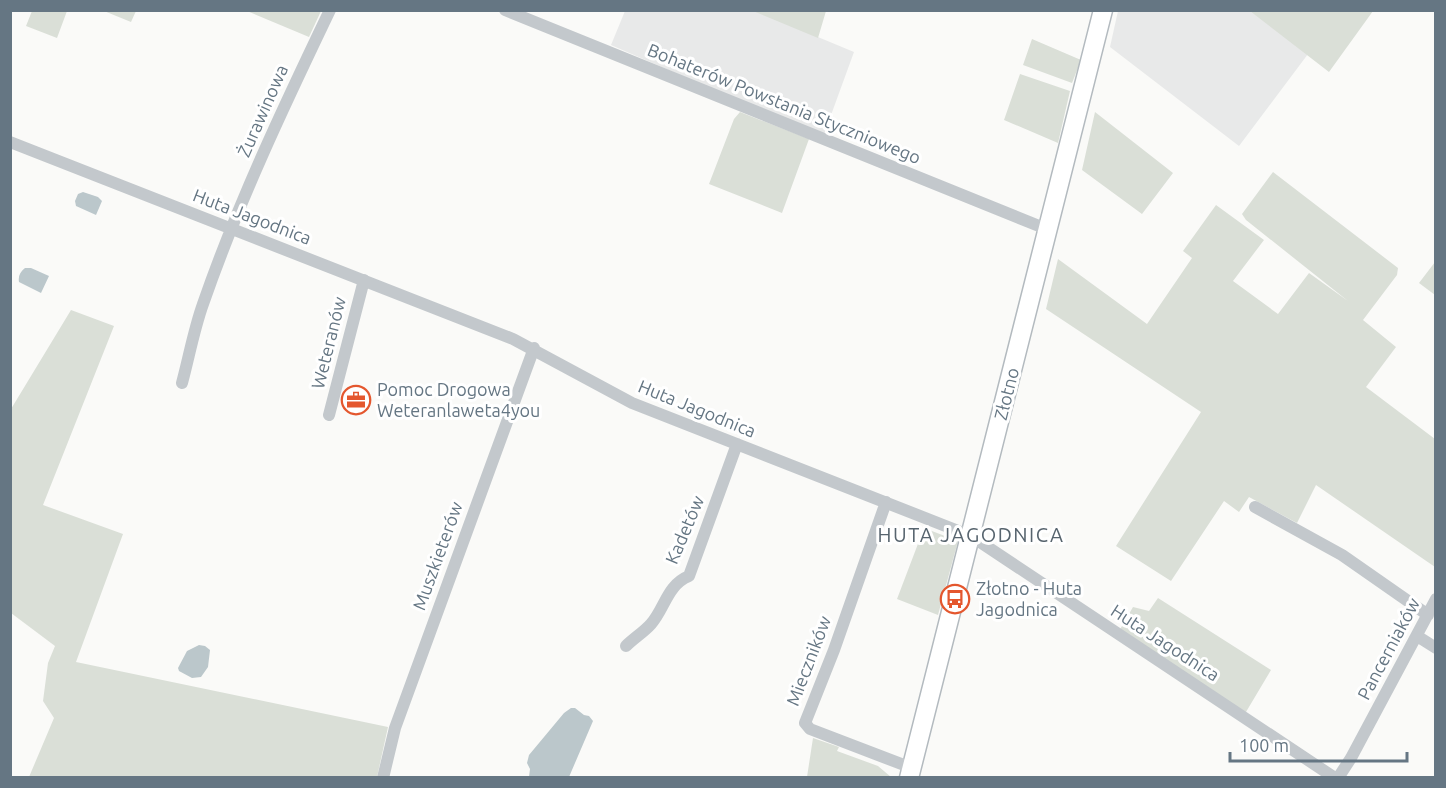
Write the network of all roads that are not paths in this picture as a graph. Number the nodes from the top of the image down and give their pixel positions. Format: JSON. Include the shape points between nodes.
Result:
{"nodes":[{"id":1,"x":330,"y":10,"type":"edge"},
{"id":2,"x":505,"y":10,"type":"edge"},
{"id":3,"x":1103,"y":10,"type":"edge"},
{"id":4,"x":10,"y":142,"type":"edge"},
{"id":5,"x":232,"y":228,"type":"junction"},
{"id":6,"x":1049,"y":230,"type":"junction"},
{"id":7,"x":364,"y":280,"type":"junction"},
{"id":8,"x":534,"y":348,"type":"junction"},
{"id":9,"x":182,"y":383,"type":"dead end"},
{"id":10,"x":329,"y":415,"type":"dead end"},
{"id":11,"x":737,"y":444,"type":"junction"},
{"id":12,"x":886,"y":502,"type":"junction"},
{"id":13,"x":1255,"y":507,"type":"dead end"},
{"id":14,"x":971,"y":536,"type":"junction"},
{"id":15,"x":1436,"y":599,"type":"edge"},
{"id":16,"x":1428,"y":615,"type":"junction"},
{"id":17,"x":1417,"y":636,"type":"junction"},
{"id":18,"x":626,"y":646,"type":"dead end"},
{"id":19,"x":1436,"y":648,"type":"edge"},
{"id":20,"x":911,"y":773,"type":"edge"},
{"id":21,"x":382,"y":777,"type":"edge"},
{"id":22,"x":1337,"y":777,"type":"edge"}],
"edges":[{"from":1,"to":5,"type":"street","name":"Żurawinowa","via":[[272,131]]},
{"from":2,"to":6,"type":"street","name":"Bohaterów Powstania Styczniowego"},
{"from":3,"to":6,"type":"street","name":"Złotno"},
{"from":4,"to":5,"type":"street","name":"Huta Jagodnica"},
{"from":5,"to":7,"type":"street","name":"Huta Jagodnica"},
{"from":5,"to":9,"type":"street","name":"Żurawinowa","via":[[203,305]]},
{"from":6,"to":14,"type":"street","name":"Złotno"},
{"from":7,"to":8,"type":"street","name":"Huta Jagodnica"},
{"from":7,"to":10,"type":"street","name":"Weteranów"},
{"from":8,"to":11,"type":"street","name":"Huta Jagodnica","via":[[632,403]]},
{"from":8,"to":21,"type":"street","name":"Muszkieterów","via":[[395,728]]},
{"from":11,"to":12,"type":"street","name":"Huta Jagodnica"},
{"from":11,"to":18,"type":"street","name":"Kadetów","via":[[688,576],[672,588],[652,623]]},
{"from":12,"to":14,"type":"street","name":"Huta Jagodnica"},
{"from":12,"to":20,"type":"street","name":"Mieczników","via":[[805,723],[810,729]]},
{"from":13,"to":16,"type":"street","via":[[1342,555]]},
{"from":14,"to":20,"type":"street","name":"Złotno"},
{"from":14,"to":22,"type":"street","name":"Huta Jagodnica"},
{"from":15,"to":16,"type":"street","name":"Pancerniaków"},
{"from":16,"to":17,"type":"street","name":"Pancerniaków"},
{"from":17,"to":19,"type":"street"},
{"from":17,"to":22,"type":"street","name":"Pancerniaków"}]}
